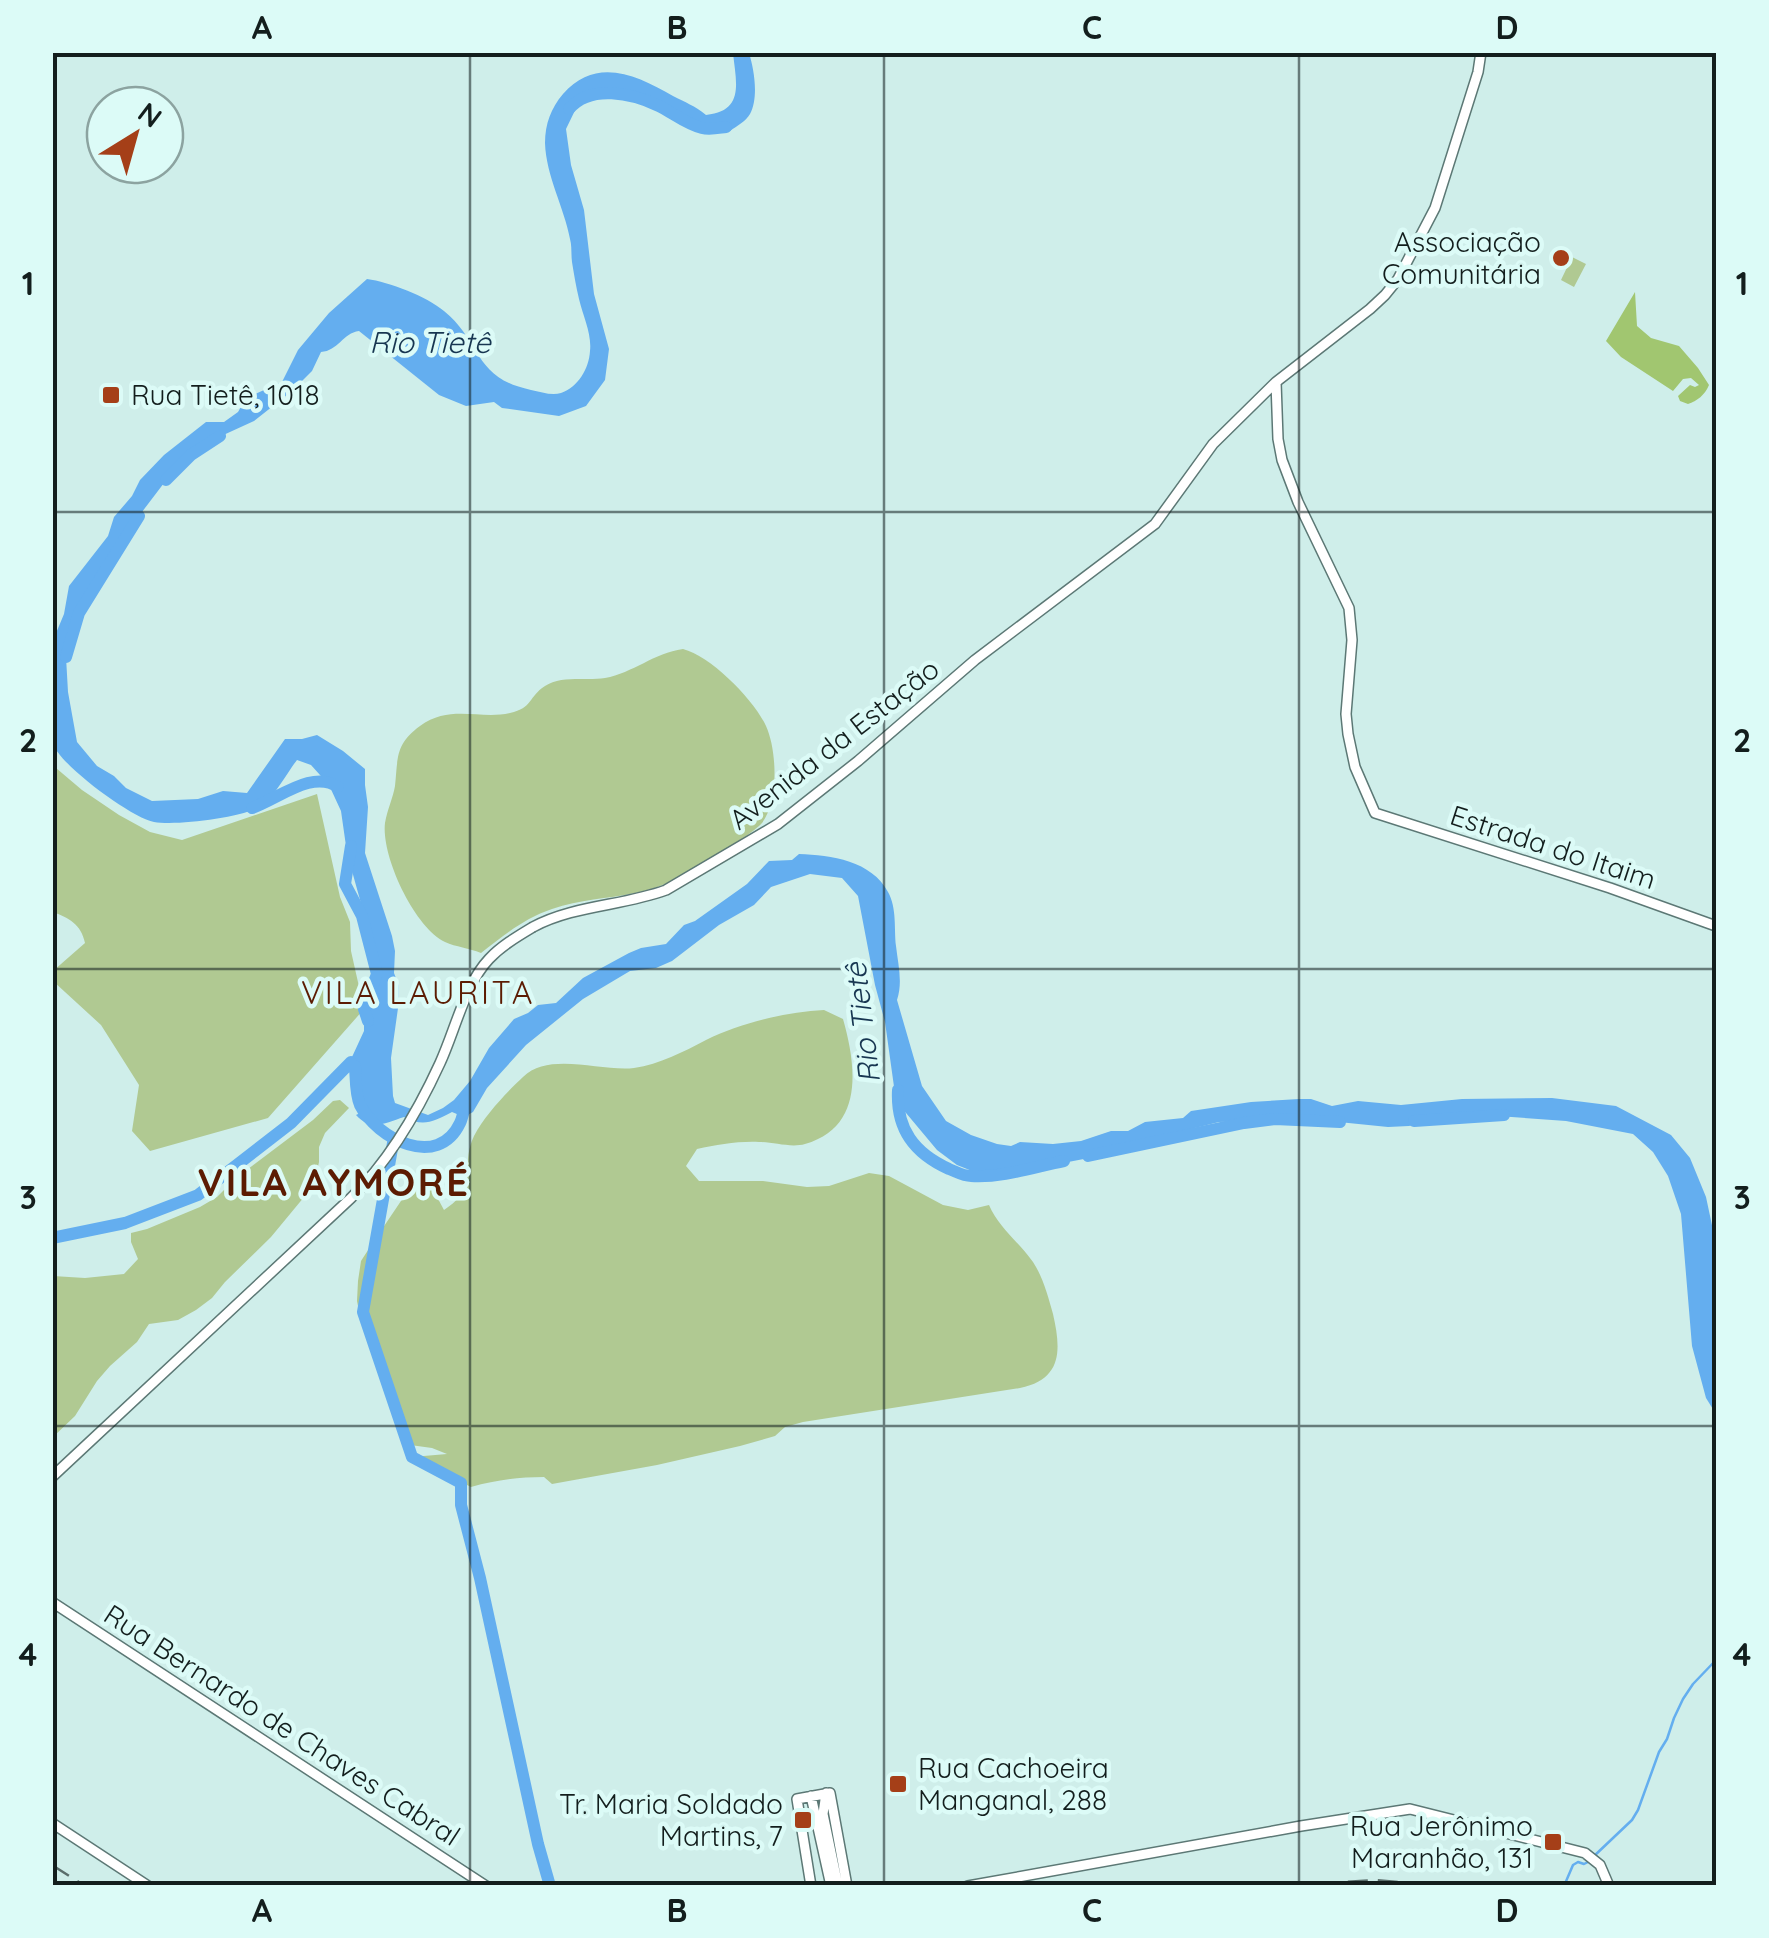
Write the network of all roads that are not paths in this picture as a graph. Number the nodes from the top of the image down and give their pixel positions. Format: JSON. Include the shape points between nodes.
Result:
{"nodes":[{"id":1,"x":1481,"y":52,"type":"edge"},
{"id":2,"x":1276,"y":382,"type":"junction"},
{"id":3,"x":1716,"y":926,"type":"edge"},
{"id":4,"x":52,"y":1477,"type":"edge"},
{"id":5,"x":52,"y":1602,"type":"edge"},
{"id":6,"x":828,"y":1793,"type":"junction"},
{"id":7,"x":811,"y":1796,"type":"junction"},
{"id":8,"x":818,"y":1813,"type":"junction"},
{"id":9,"x":52,"y":1823,"type":"edge"},
{"id":10,"x":148,"y":1886,"type":"edge"},
{"id":11,"x":486,"y":1886,"type":"edge"},
{"id":12,"x":812,"y":1886,"type":"edge"},
{"id":13,"x":834,"y":1886,"type":"edge"},
{"id":14,"x":847,"y":1886,"type":"edge"},
{"id":15,"x":968,"y":1886,"type":"edge"},
{"id":16,"x":1608,"y":1886,"type":"edge"}],
"edges":[{"from":1,"to":2,"type":"street","name":"Avenida da Estação","via":[[1435,208],[1398,278],[1370,309]]},
{"from":2,"to":3,"type":"street","name":"Estrada do Itaim","via":[[1282,460],[1349,608],[1348,734],[1375,813]]},
{"from":2,"to":4,"type":"street","name":"Avenida da Estação","via":[[1213,444],[1155,524],[975,660],[778,824],[666,890],[554,918],[488,959],[420,1103],[376,1171]]},
{"from":5,"to":11,"type":"street","name":"Rua Bernardo de Chaves Cabral"},
{"from":6,"to":7,"type":"street"},
{"from":6,"to":8,"type":"street"},
{"from":6,"to":14,"type":"street"},
{"from":7,"to":8,"type":"street"},
{"from":7,"to":12,"type":"street","via":[[797,1799]]},
{"from":8,"to":13,"type":"street"},
{"from":9,"to":10,"type":"street"},
{"from":15,"to":16,"type":"street","via":[[1410,1809],[1580,1851],[1600,1865]]}]}
